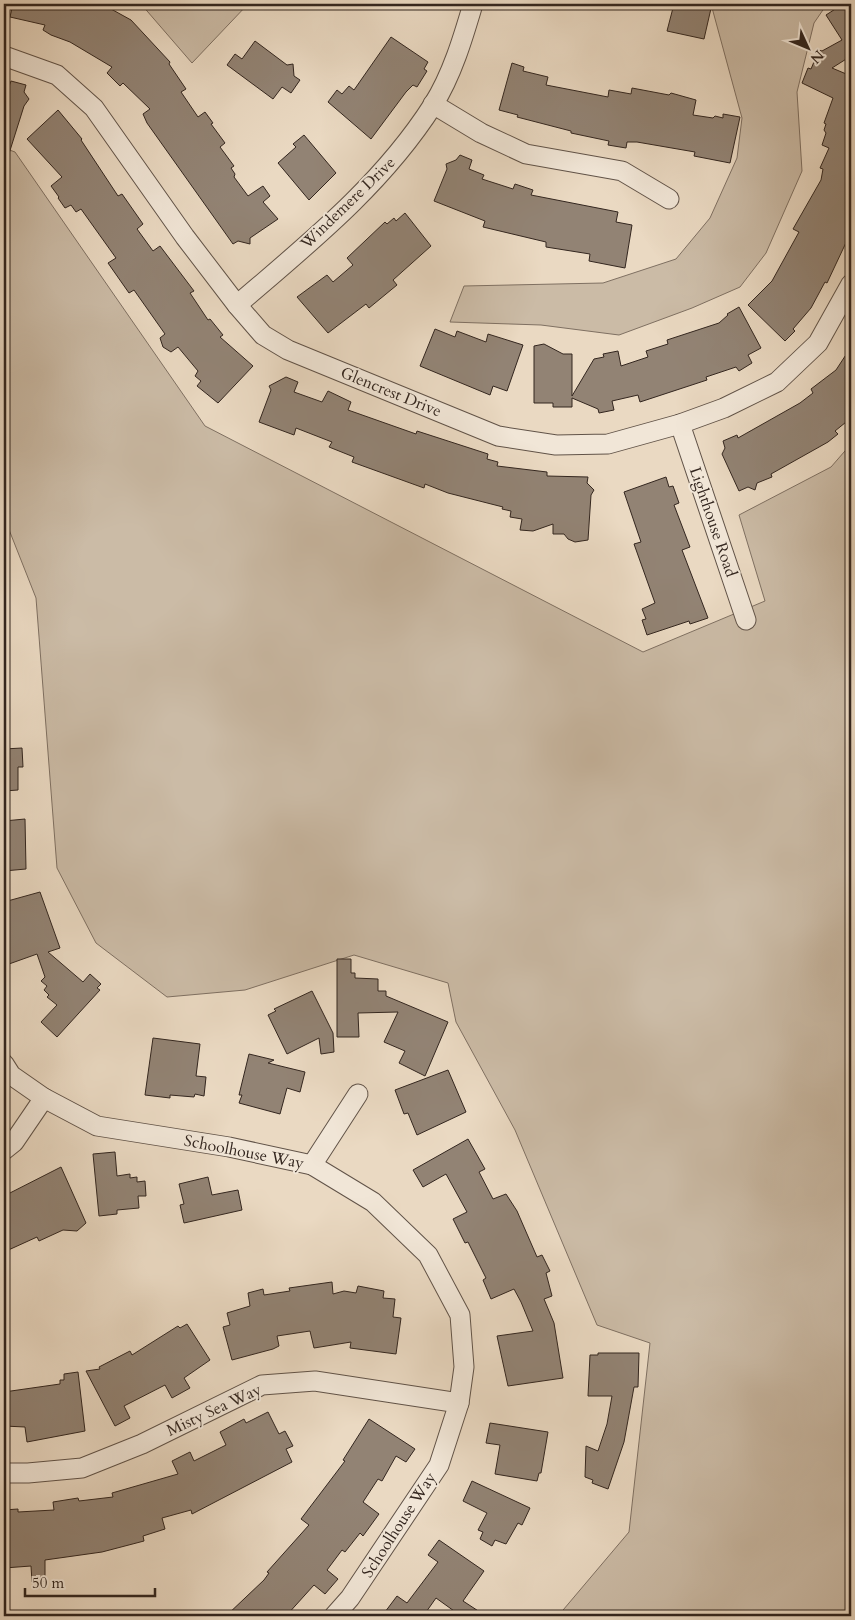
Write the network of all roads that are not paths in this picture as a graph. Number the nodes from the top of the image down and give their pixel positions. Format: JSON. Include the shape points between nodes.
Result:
{"nodes":[{"id":1,"x":473,"y":4,"type":"edge"},
{"id":2,"x":4,"y":56,"type":"edge"},
{"id":3,"x":433,"y":104,"type":"junction"},
{"id":4,"x":669,"y":199,"type":"dead end"},
{"id":5,"x":851,"y":284,"type":"edge"},
{"id":6,"x":237,"y":304,"type":"junction"},
{"id":7,"x":680,"y":424,"type":"junction"},
{"id":8,"x":746,"y":620,"type":"dead end"},
{"id":9,"x":4,"y":1064,"type":"edge"},
{"id":10,"x":358,"y":1094,"type":"dead end"},
{"id":11,"x":44,"y":1098,"type":"junction"},
{"id":12,"x":4,"y":1150,"type":"edge"},
{"id":13,"x":312,"y":1165,"type":"junction"},
{"id":14,"x":458,"y":1403,"type":"junction"},
{"id":15,"x":4,"y":1473,"type":"edge"},
{"id":16,"x":334,"y":1616,"type":"edge"}],
"edges":[{"from":1,"to":3,"type":"street","name":"Windemere Drive","via":[[459,51]]},
{"from":2,"to":6,"type":"street","name":"Glencrest Drive","via":[[57,75],[94,108],[185,237]]},
{"from":3,"to":4,"type":"street","via":[[481,133],[526,154],[622,171]]},
{"from":3,"to":6,"type":"street","name":"Windemere Drive","via":[[395,159],[347,208]]},
{"from":5,"to":7,"type":"street","name":"Glencrest Drive","via":[[818,343],[777,382],[724,408]]},
{"from":6,"to":7,"type":"street","name":"Glencrest Drive","via":[[263,335],[288,350],[498,436],[556,445],[608,444]]},
{"from":7,"to":8,"type":"street","name":"Lighthouse Road"},
{"from":9,"to":11,"type":"street","name":"Schoolhouse Way","via":[[11,1075]]},
{"from":10,"to":13,"type":"street"},
{"from":11,"to":12,"type":"street","via":[[14,1142]]},
{"from":11,"to":13,"type":"street","name":"Schoolhouse Way","via":[[97,1126],[229,1146]]},
{"from":13,"to":14,"type":"street","name":"Schoolhouse Way","via":[[373,1202],[428,1255],[460,1315],[464,1367]]},
{"from":14,"to":15,"type":"street","name":"Misty Sea Way","via":[[315,1381],[262,1385],[142,1444],[82,1468]]},
{"from":14,"to":16,"type":"street","name":"Schoolhouse Way","via":[[439,1464],[350,1598]]}]}
